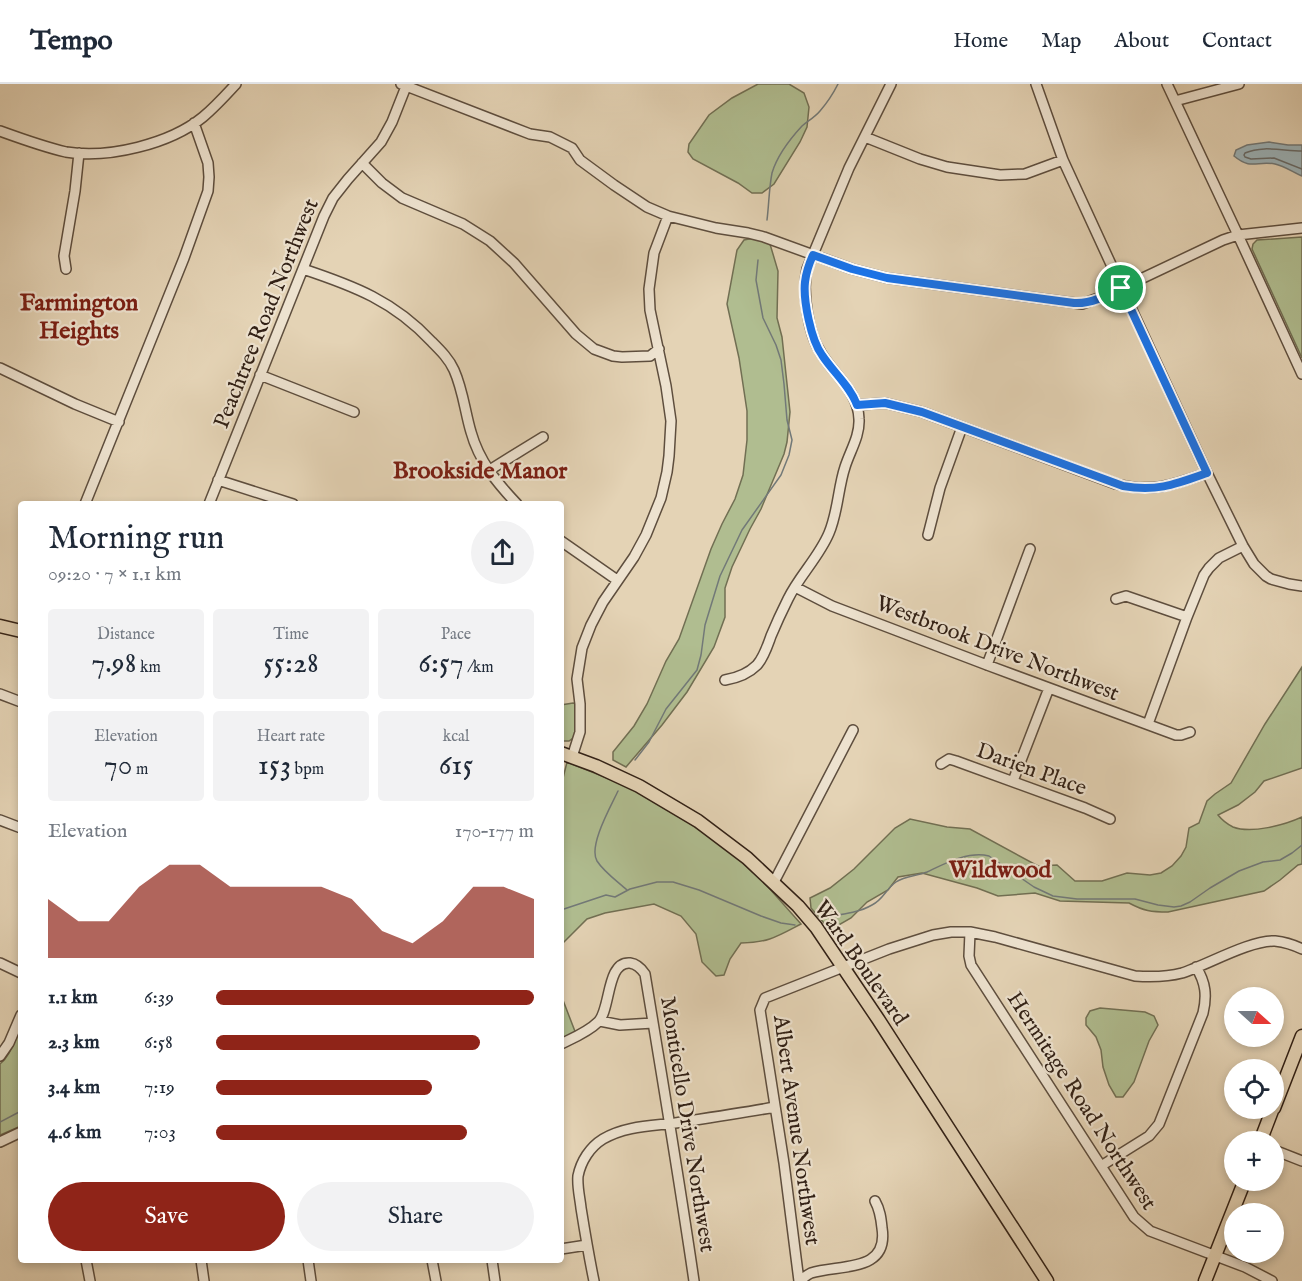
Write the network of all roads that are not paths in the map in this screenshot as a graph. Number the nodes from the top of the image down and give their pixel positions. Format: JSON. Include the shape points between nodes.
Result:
{"nodes":[{"id":1,"x":236,"y":84,"type":"edge"},
{"id":2,"x":891,"y":84,"type":"edge"},
{"id":3,"x":1036,"y":84,"type":"edge"},
{"id":4,"x":1167,"y":84,"type":"edge"},
{"id":5,"x":1239,"y":84,"type":"edge"},
{"id":6,"x":405,"y":85,"type":"edge"},
{"id":7,"x":1175,"y":101,"type":"junction"},
{"id":8,"x":194,"y":123,"type":"junction"},
{"id":9,"x":0,"y":131,"type":"edge"},
{"id":10,"x":865,"y":137,"type":"junction"},
{"id":11,"x":79,"y":153,"type":"junction"},
{"id":12,"x":1063,"y":160,"type":"junction"},
{"id":13,"x":362,"y":163,"type":"junction"},
{"id":14,"x":668,"y":216,"type":"junction"},
{"id":15,"x":1302,"y":228,"type":"edge"},
{"id":16,"x":1238,"y":235,"type":"junction"},
{"id":17,"x":813,"y":255,"type":"junction"},
{"id":18,"x":66,"y":269,"type":"dead end"},
{"id":19,"x":303,"y":269,"type":"junction"},
{"id":20,"x":1121,"y":288,"type":"junction"},
{"id":21,"x":659,"y":350,"type":"junction"},
{"id":22,"x":1,"y":370,"type":"edge"},
{"id":23,"x":1302,"y":374,"type":"edge"},
{"id":24,"x":260,"y":375,"type":"junction"},
{"id":25,"x":857,"y":405,"type":"junction"},
{"id":26,"x":354,"y":412,"type":"dead end"},
{"id":27,"x":118,"y":422,"type":"junction"},
{"id":28,"x":962,"y":427,"type":"junction"},
{"id":29,"x":543,"y":437,"type":"dead end"},
{"id":30,"x":489,"y":471,"type":"junction"},
{"id":31,"x":1207,"y":473,"type":"junction"},
{"id":32,"x":218,"y":480,"type":"junction"},
{"id":33,"x":86,"y":501,"type":"edge"},
{"id":34,"x":210,"y":501,"type":"edge"},
{"id":35,"x":284,"y":501,"type":"edge"},
{"id":36,"x":514,"y":501,"type":"edge"},
{"id":37,"x":928,"y":535,"type":"dead end"},
{"id":38,"x":564,"y":543,"type":"edge"},
{"id":39,"x":1243,"y":546,"type":"junction"},
{"id":40,"x":1030,"y":549,"type":"dead end"},
{"id":41,"x":617,"y":580,"type":"junction"},
{"id":42,"x":1302,"y":586,"type":"edge"},
{"id":43,"x":795,"y":587,"type":"junction"},
{"id":44,"x":1116,"y":599,"type":"dead end"},
{"id":45,"x":1187,"y":617,"type":"junction"},
{"id":46,"x":0,"y":626,"type":"edge"},
{"id":47,"x":18,"y":630,"type":"edge"},
{"id":48,"x":987,"y":665,"type":"junction"},
{"id":49,"x":725,"y":680,"type":"dead end"},
{"id":50,"x":1049,"y":688,"type":"junction"},
{"id":51,"x":0,"y":694,"type":"edge"},
{"id":52,"x":18,"y":701,"type":"edge"},
{"id":53,"x":1148,"y":724,"type":"junction"},
{"id":54,"x":853,"y":730,"type":"dead end"},
{"id":55,"x":1190,"y":732,"type":"dead end"},
{"id":56,"x":566,"y":755,"type":"edge"},
{"id":57,"x":941,"y":764,"type":"dead end"},
{"id":58,"x":1013,"y":781,"type":"junction"},
{"id":59,"x":1110,"y":819,"type":"dead end"},
{"id":60,"x":0,"y":820,"type":"edge"},
{"id":61,"x":18,"y":827,"type":"edge"},
{"id":62,"x":774,"y":882,"type":"junction"},
{"id":63,"x":970,"y":932,"type":"junction"},
{"id":64,"x":1302,"y":949,"type":"edge"},
{"id":65,"x":0,"y":963,"type":"edge"},
{"id":66,"x":1197,"y":967,"type":"junction"},
{"id":67,"x":844,"y":968,"type":"junction"},
{"id":68,"x":18,"y":972,"type":"edge"},
{"id":69,"x":18,"y":1022,"type":"edge"},
{"id":70,"x":600,"y":1022,"type":"junction"},
{"id":71,"x":653,"y":1023,"type":"junction"},
{"id":72,"x":1302,"y":1036,"type":"edge"},
{"id":73,"x":564,"y":1043,"type":"edge"},
{"id":74,"x":0,"y":1056,"type":"edge"},
{"id":75,"x":1284,"y":1081,"type":"edge"},
{"id":76,"x":775,"y":1107,"type":"junction"},
{"id":77,"x":670,"y":1124,"type":"junction"},
{"id":78,"x":18,"y":1133,"type":"edge"},
{"id":79,"x":0,"y":1142,"type":"edge"},
{"id":80,"x":1284,"y":1154,"type":"edge"},
{"id":81,"x":1302,"y":1161,"type":"edge"},
{"id":82,"x":1101,"y":1166,"type":"junction"},
{"id":83,"x":1241,"y":1191,"type":"edge"},
{"id":84,"x":875,"y":1201,"type":"dead end"},
{"id":85,"x":587,"y":1245,"type":"junction"},
{"id":86,"x":564,"y":1249,"type":"edge"},
{"id":87,"x":1216,"y":1255,"type":"junction"},
{"id":88,"x":87,"y":1263,"type":"edge"},
{"id":89,"x":201,"y":1263,"type":"edge"},
{"id":90,"x":308,"y":1263,"type":"edge"},
{"id":91,"x":433,"y":1263,"type":"edge"},
{"id":92,"x":492,"y":1263,"type":"edge"},
{"id":93,"x":90,"y":1281,"type":"edge"},
{"id":94,"x":204,"y":1281,"type":"edge"},
{"id":95,"x":311,"y":1281,"type":"edge"},
{"id":96,"x":436,"y":1281,"type":"edge"},
{"id":97,"x":495,"y":1281,"type":"edge"},
{"id":98,"x":594,"y":1281,"type":"edge"},
{"id":99,"x":694,"y":1281,"type":"edge"},
{"id":100,"x":799,"y":1281,"type":"edge"},
{"id":101,"x":1047,"y":1281,"type":"edge"},
{"id":102,"x":1205,"y":1281,"type":"edge"},
{"id":103,"x":1272,"y":1281,"type":"edge"}],
"edges":[{"from":1,"to":8,"type":"street"},
{"from":2,"to":10,"type":"street"},
{"from":3,"to":12,"type":"street"},
{"from":4,"to":7,"type":"street"},
{"from":5,"to":7,"type":"street"},
{"from":6,"to":13,"type":"street","name":"Peachtree Road Northwest","via":[[381,142]]},
{"from":6,"to":14,"type":"street","via":[[530,134],[562,142],[614,185]]},
{"from":7,"to":16,"type":"street"},
{"from":8,"to":11,"type":"street","via":[[144,146]]},
{"from":8,"to":27,"type":"street","via":[[208,163],[207,191]]},
{"from":9,"to":11,"type":"street"},
{"from":10,"to":12,"type":"street","via":[[947,167],[1000,175],[1025,174]]},
{"from":10,"to":17,"type":"street"},
{"from":11,"to":18,"type":"street","via":[[64,256]]},
{"from":12,"to":20,"type":"street"},
{"from":13,"to":19,"type":"street","name":"Peachtree Road Northwest","via":[[333,198]]},
{"from":13,"to":21,"type":"street","via":[[402,198],[463,224],[495,245],[594,349],[622,357],[650,356]]},
{"from":14,"to":17,"type":"street","via":[[764,237]]},
{"from":14,"to":21,"type":"street","via":[[654,253],[649,289]]},
{"from":15,"to":16,"type":"street"},
{"from":16,"to":20,"type":"street"},
{"from":16,"to":23,"type":"street"},
{"from":17,"to":20,"type":"street","via":[[887,278],[1074,303],[1089,303]]},
{"from":17,"to":25,"type":"street","via":[[804,292],[815,344]]},
{"from":19,"to":24,"type":"street","name":"Peachtree Road Northwest"},
{"from":19,"to":30,"type":"street","via":[[342,282],[404,315],[448,359],[459,384],[471,435]]},
{"from":20,"to":31,"type":"street"},
{"from":21,"to":41,"type":"street","via":[[671,421],[667,472],[646,535]]},
{"from":22,"to":27,"type":"street"},
{"from":24,"to":26,"type":"street"},
{"from":24,"to":32,"type":"street","name":"Peachtree Road Northwest"},
{"from":25,"to":28,"type":"street","via":[[894,405]]},
{"from":25,"to":43,"type":"street","via":[[857,436],[843,472],[830,532]]},
{"from":27,"to":33,"type":"street"},
{"from":28,"to":31,"type":"street","via":[[1133,488],[1164,487]]},
{"from":28,"to":37,"type":"street"},
{"from":29,"to":30,"type":"street"},
{"from":30,"to":36,"type":"street"},
{"from":31,"to":39,"type":"street"},
{"from":32,"to":34,"type":"street","name":"Peachtree Road Northwest"},
{"from":32,"to":35,"type":"street"},
{"from":38,"to":41,"type":"street"},
{"from":39,"to":42,"type":"street","via":[[1266,576]]},
{"from":39,"to":45,"type":"street","via":[[1209,568]]},
{"from":40,"to":48,"type":"street"},
{"from":41,"to":56,"type":"street","via":[[596,614],[582,648],[578,679],[580,732]]},
{"from":43,"to":48,"type":"street","name":"Westbrook Drive Northwest","via":[[832,606]]},
{"from":43,"to":49,"type":"street","via":[[761,659],[749,672]]},
{"from":44,"to":45,"type":"street","via":[[1126,596]]},
{"from":45,"to":53,"type":"street"},
{"from":46,"to":47,"type":"main road"},
{"from":48,"to":50,"type":"street","name":"Westbrook Drive Northwest"},
{"from":50,"to":53,"type":"street","name":"Westbrook Drive Northwest"},
{"from":50,"to":58,"type":"street"},
{"from":51,"to":52,"type":"street"},
{"from":53,"to":55,"type":"street","name":"Westbrook Drive Northwest","via":[[1176,735]]},
{"from":54,"to":62,"type":"street"},
{"from":56,"to":62,"type":"main road","name":"Ward Boulevard","via":[[675,806]]},
{"from":57,"to":58,"type":"street","name":"Darien Place","via":[[949,759]]},
{"from":58,"to":59,"type":"street","name":"Darien Place"},
{"from":60,"to":61,"type":"street"},
{"from":62,"to":67,"type":"main road","name":"Ward Boulevard","via":[[816,927]]},
{"from":63,"to":66,"type":"street","via":[[1135,976],[1179,974]]},
{"from":63,"to":67,"type":"street","via":[[933,935]]},
{"from":63,"to":82,"type":"street","name":"Hermitage Road Northwest","via":[[971,965]]},
{"from":64,"to":66,"type":"street","via":[[1273,941],[1249,946]]},
{"from":65,"to":68,"type":"street"},
{"from":66,"to":82,"type":"street","via":[[1206,1002],[1159,1124],[1149,1136]]},
{"from":67,"to":76,"type":"street","name":"Albert Avenue Northwest","via":[[773,993],[762,1004]]},
{"from":67,"to":101,"type":"main road","name":"Ward Boulevard"},
{"from":69,"to":74,"type":"street"},
{"from":70,"to":71,"type":"street"},
{"from":70,"to":71,"type":"street","name":"Monticello Drive Northwest","via":[[618,968],[635,964],[645,974]]},
{"from":70,"to":73,"type":"street"},
{"from":71,"to":77,"type":"street","name":"Monticello Drive Northwest"},
{"from":72,"to":75,"type":"main road"},
{"from":76,"to":77,"type":"street"},
{"from":76,"to":100,"type":"street","name":"Albert Avenue Northwest"},
{"from":77,"to":85,"type":"street","via":[[646,1125],[614,1134],[587,1155],[578,1180]]},
{"from":77,"to":99,"type":"street","name":"Monticello Drive Northwest"},
{"from":78,"to":79,"type":"street"},
{"from":80,"to":81,"type":"street"},
{"from":82,"to":87,"type":"street","name":"Hermitage Road Northwest","via":[[1144,1227]]},
{"from":83,"to":87,"type":"main road"},
{"from":84,"to":100,"type":"street","via":[[884,1240],[874,1258],[864,1264],[809,1274]]},
{"from":85,"to":86,"type":"street"},
{"from":85,"to":98,"type":"street"},
{"from":87,"to":102,"type":"main road"},
{"from":87,"to":103,"type":"street","name":"Hermitage Road Northwest"},
{"from":88,"to":93,"type":"street"},
{"from":89,"to":94,"type":"street"},
{"from":90,"to":95,"type":"street"},
{"from":91,"to":96,"type":"street"},
{"from":92,"to":97,"type":"street"}]}
